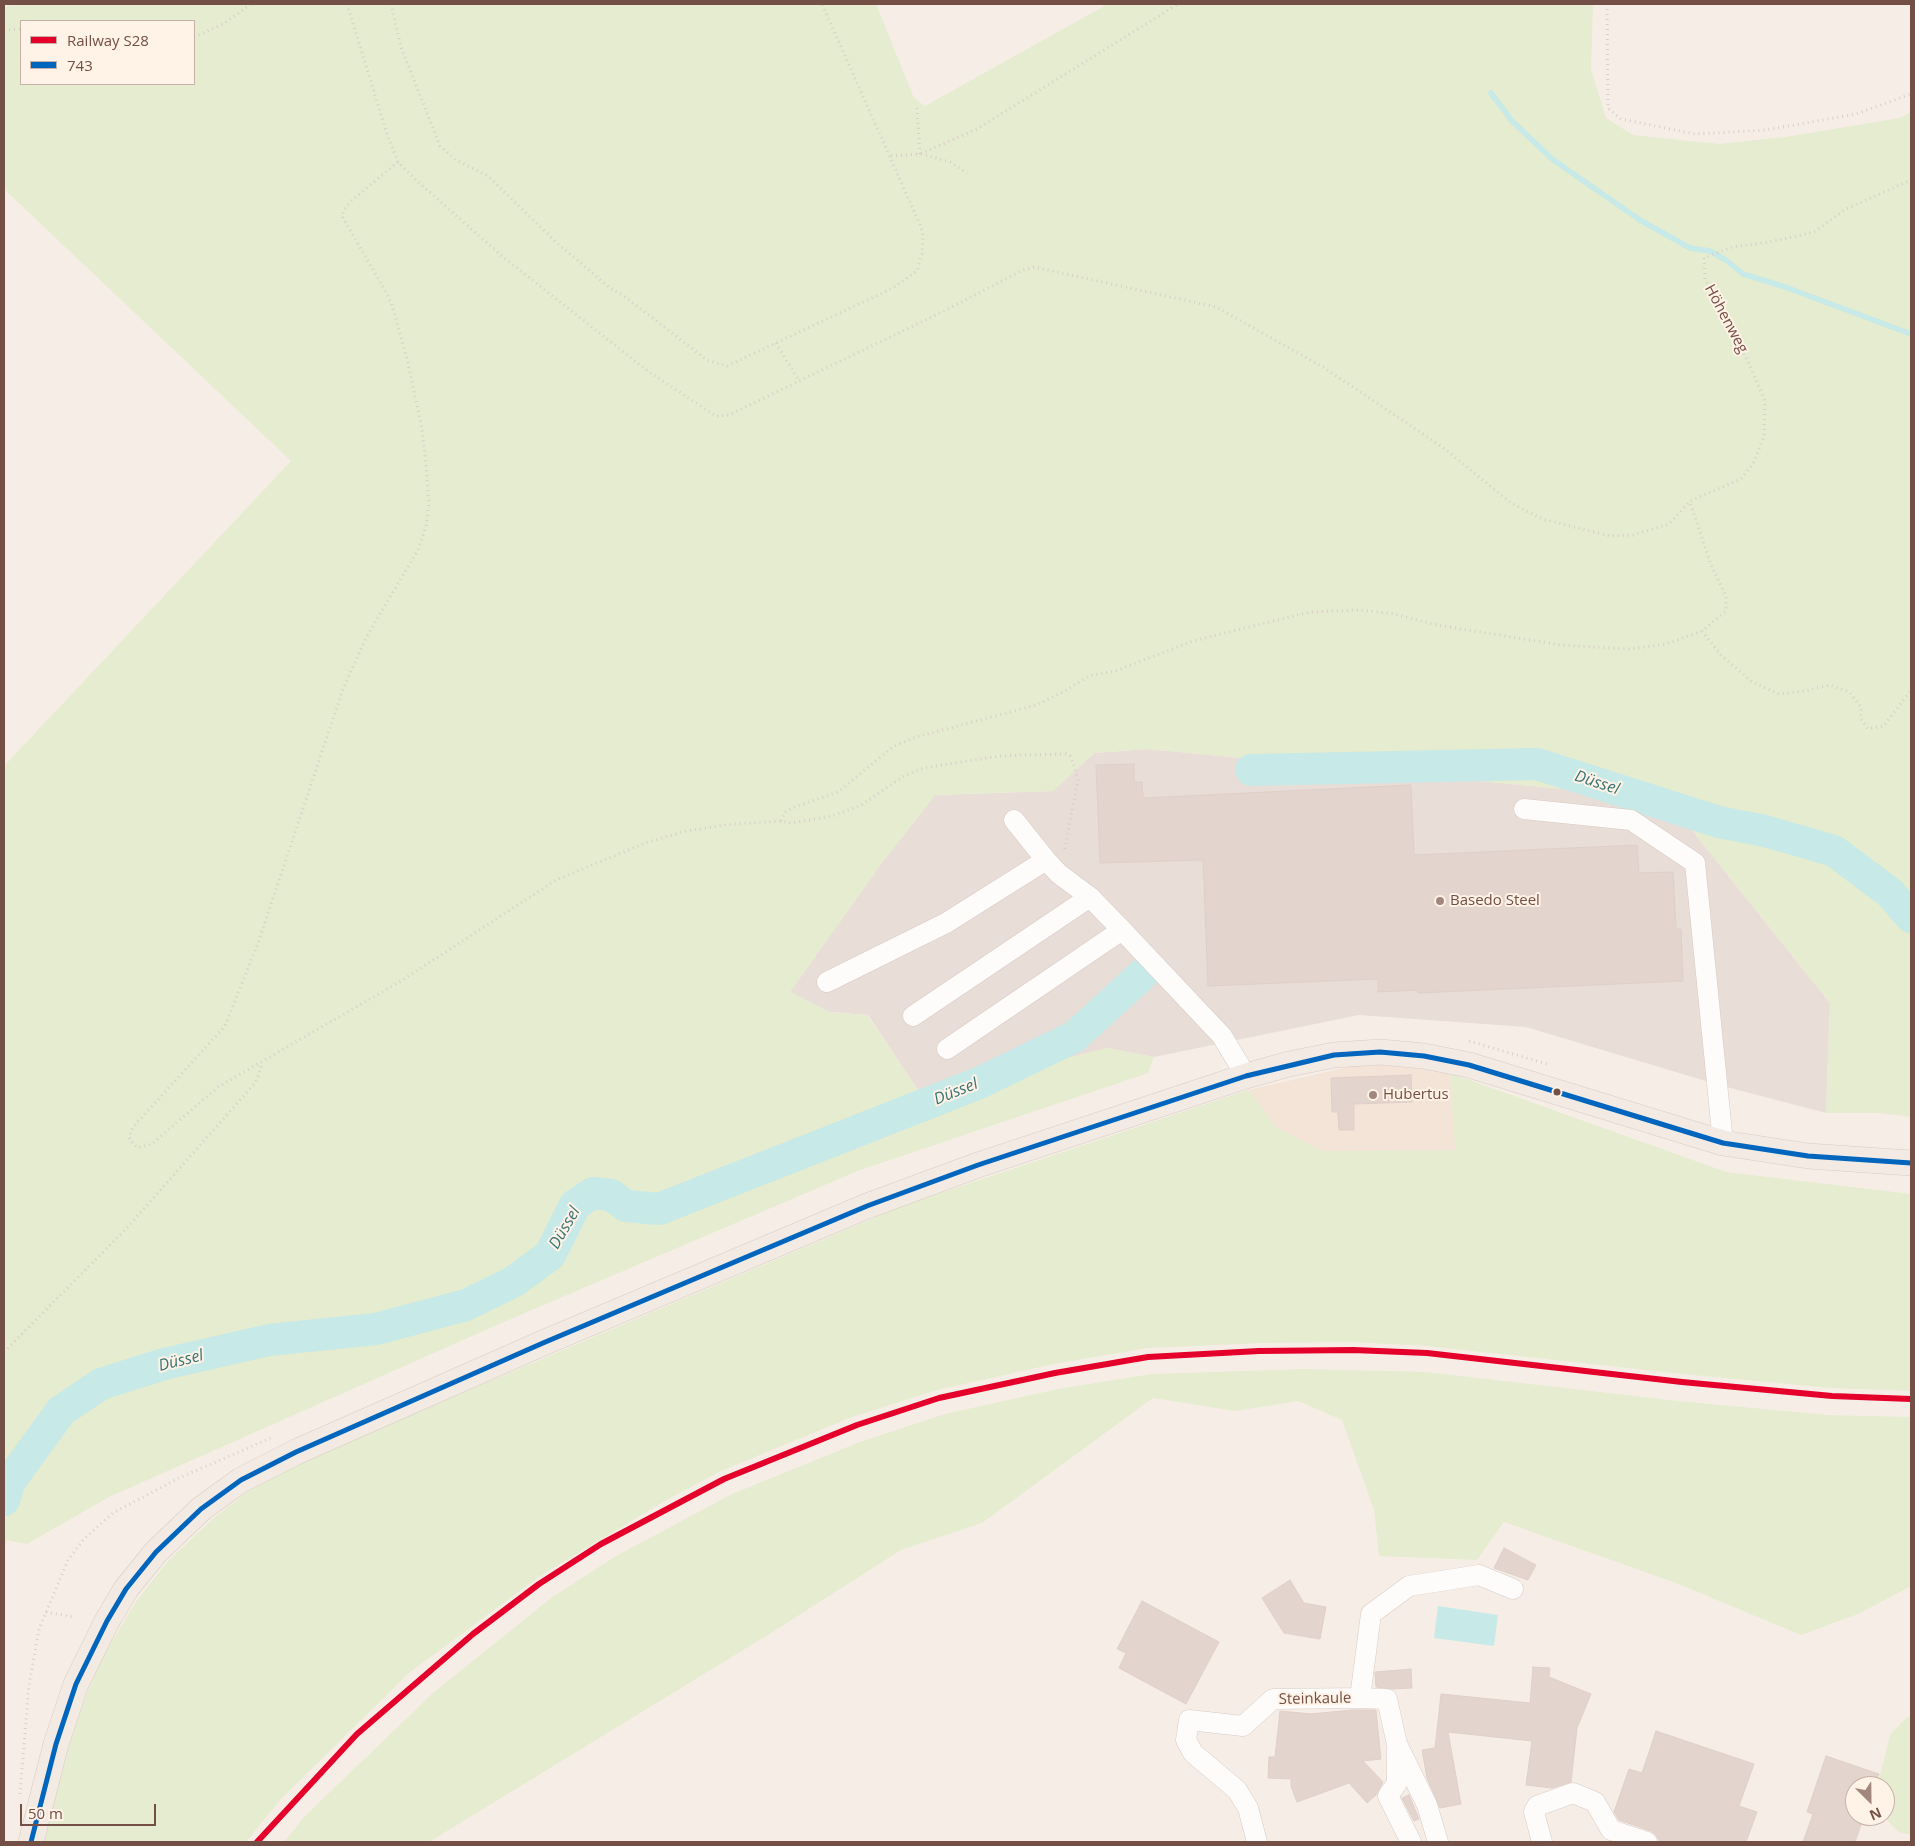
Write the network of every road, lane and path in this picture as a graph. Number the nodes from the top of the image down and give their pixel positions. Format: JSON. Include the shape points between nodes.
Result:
{"nodes":[{"id":1,"x":250,"y":4,"type":"edge"},
{"id":2,"x":347,"y":4,"type":"edge"},
{"id":3,"x":391,"y":4,"type":"edge"},
{"id":4,"x":822,"y":4,"type":"edge"},
{"id":5,"x":1178,"y":4,"type":"edge"},
{"id":6,"x":1607,"y":4,"type":"edge"},
{"id":7,"x":20,"y":29,"type":"edge"},
{"id":8,"x":4,"y":30,"type":"edge"},
{"id":9,"x":195,"y":37,"type":"edge"},
{"id":10,"x":1911,"y":94,"type":"edge"},
{"id":11,"x":917,"y":108,"type":"dead end"},
{"id":12,"x":920,"y":154,"type":"junction"},
{"id":13,"x":891,"y":156,"type":"junction"},
{"id":14,"x":398,"y":162,"type":"junction"},
{"id":15,"x":967,"y":174,"type":"dead end"},
{"id":16,"x":1911,"y":180,"type":"edge"},
{"id":17,"x":776,"y":343,"type":"junction"},
{"id":18,"x":799,"y":381,"type":"junction"},
{"id":19,"x":1690,"y":501,"type":"junction"},
{"id":20,"x":1702,"y":631,"type":"junction"},
{"id":21,"x":1911,"y":690,"type":"edge"},
{"id":22,"x":1524,"y":809,"type":"dead end"},
{"id":23,"x":1014,"y":820,"type":"dead end"},
{"id":24,"x":781,"y":821,"type":"junction"},
{"id":25,"x":1052,"y":867,"type":"junction"},
{"id":26,"x":1090,"y":898,"type":"junction"},
{"id":27,"x":1122,"y":930,"type":"junction"},
{"id":28,"x":827,"y":982,"type":"dead end"},
{"id":29,"x":913,"y":1016,"type":"dead end"},
{"id":30,"x":1460,"y":1040,"type":"dead end"},
{"id":31,"x":947,"y":1049,"type":"dead end"},
{"id":32,"x":262,"y":1063,"type":"junction"},
{"id":33,"x":1552,"y":1066,"type":"dead end"},
{"id":34,"x":1246,"y":1076,"type":"junction"},
{"id":35,"x":1723,"y":1143,"type":"junction"},
{"id":36,"x":1911,"y":1163,"type":"edge"},
{"id":37,"x":4,"y":1352,"type":"edge"},
{"id":38,"x":279,"y":1435,"type":"dead end"},
{"id":39,"x":1514,"y":1588,"type":"dead end"},
{"id":40,"x":46,"y":1612,"type":"junction"},
{"id":41,"x":73,"y":1616,"type":"dead end"},
{"id":42,"x":1360,"y":1698,"type":"junction"},
{"id":43,"x":1396,"y":1744,"type":"junction"},
{"id":44,"x":19,"y":1800,"type":"dead end"},
{"id":45,"x":31,"y":1842,"type":"edge"},
{"id":46,"x":1258,"y":1842,"type":"edge"},
{"id":47,"x":1411,"y":1842,"type":"edge"},
{"id":48,"x":1438,"y":1842,"type":"edge"},
{"id":49,"x":1542,"y":1842,"type":"edge"},
{"id":50,"x":1648,"y":1842,"type":"edge"}],
"edges":[{"from":1,"to":9,"type":"path","via":[[223,24]]},
{"from":2,"to":14,"type":"path"},
{"from":3,"to":17,"type":"path","via":[[400,47],[440,146],[456,160],[488,176],[602,282],[707,360],[732,365]]},
{"from":4,"to":13,"type":"path","via":[[876,130]]},
{"from":5,"to":12,"type":"path","via":[[977,129]]},
{"from":6,"to":10,"type":"path","via":[[1608,108],[1621,119],[1695,134],[1766,130],[1856,114]]},
{"from":7,"to":8,"type":"path"},
{"from":11,"to":12,"type":"path"},
{"from":12,"to":13,"type":"path"},
{"from":12,"to":15,"type":"path","via":[[950,162]]},
{"from":13,"to":17,"type":"path","via":[[923,236],[917,271],[892,288]]},
{"from":14,"to":18,"type":"path","via":[[503,257],[649,372],[716,416],[729,415]]},
{"from":14,"to":32,"type":"path","via":[[352,202],[342,216],[384,287],[407,359],[425,456],[429,504],[426,526],[418,550],[366,636],[343,689],[258,943],[225,1026],[179,1074],[128,1137],[138,1148],[152,1144],[218,1087]]},
{"from":16,"to":19,"type":"path","name":"Höhenweg","via":[[1846,209],[1814,232],[1706,256],[1703,262],[1705,279],[1750,364],[1765,401],[1764,436],[1745,475]]},
{"from":17,"to":18,"type":"path"},
{"from":18,"to":19,"type":"path","via":[[1001,280],[1034,267],[1216,307],[1323,367],[1440,446],[1511,503],[1542,519],[1610,536],[1633,535],[1669,524]]},
{"from":19,"to":20,"type":"path","via":[[1711,565],[1726,596],[1726,612]]},
{"from":20,"to":21,"type":"path","via":[[1722,655],[1752,682],[1779,694],[1830,685],[1849,692],[1861,707],[1861,719],[1868,729],[1884,726]]},
{"from":20,"to":24,"type":"path","via":[[1666,644],[1629,650],[1561,645],[1360,610],[1310,612],[1193,641],[1115,671],[1089,676],[1036,705],[916,737],[888,750],[838,792],[785,812]]},
{"from":22,"to":35,"type":"lane","via":[[1631,820],[1695,863]]},
{"from":23,"to":25,"type":"lane"},
{"from":24,"to":25,"type":"path","via":[[846,812],[923,768],[1000,756],[1066,754],[1073,762],[1078,780]]},
{"from":24,"to":32,"type":"path","via":[[732,824],[686,832],[645,843],[556,880],[400,981]]},
{"from":25,"to":26,"type":"lane"},
{"from":25,"to":28,"type":"lane"},
{"from":26,"to":27,"type":"lane"},
{"from":26,"to":29,"type":"lane"},
{"from":27,"to":31,"type":"lane"},
{"from":27,"to":34,"type":"lane","via":[[1222,1036]]},
{"from":30,"to":33,"type":"path","via":[[1477,1042]]},
{"from":32,"to":37,"type":"path","via":[[256,1082],[124,1230]]},
{"from":34,"to":35,"type":"main road","via":[[1334,1055],[1380,1052],[1424,1056],[1469,1065]]},
{"from":34,"to":45,"type":"main road","via":[[978,1165],[866,1206],[517,1354],[296,1452],[241,1480],[201,1509],[156,1552],[126,1589],[107,1621],[76,1684],[56,1744]]},
{"from":35,"to":36,"type":"main road","via":[[1808,1156]]},
{"from":38,"to":40,"type":"path","via":[[179,1478],[105,1518],[68,1560]]},
{"from":39,"to":42,"type":"lane","via":[[1480,1575],[1409,1586],[1371,1614]]},
{"from":40,"to":41,"type":"path"},
{"from":40,"to":44,"type":"path","via":[[39,1629],[29,1685]]},
{"from":42,"to":43,"type":"lane","name":"Steinkaule","via":[[1387,1699]]},
{"from":42,"to":46,"type":"lane","name":"Steinkaule","via":[[1273,1699],[1243,1726],[1189,1720],[1186,1740],[1193,1753],[1237,1790],[1248,1808]]},
{"from":43,"to":47,"type":"lane","via":[[1397,1783],[1388,1796]]},
{"from":43,"to":48,"type":"lane","name":"Steinkaule","via":[[1427,1805]]},
{"from":49,"to":50,"type":"lane","via":[[1534,1812],[1537,1806],[1573,1793],[1595,1802],[1610,1830]]}]}
